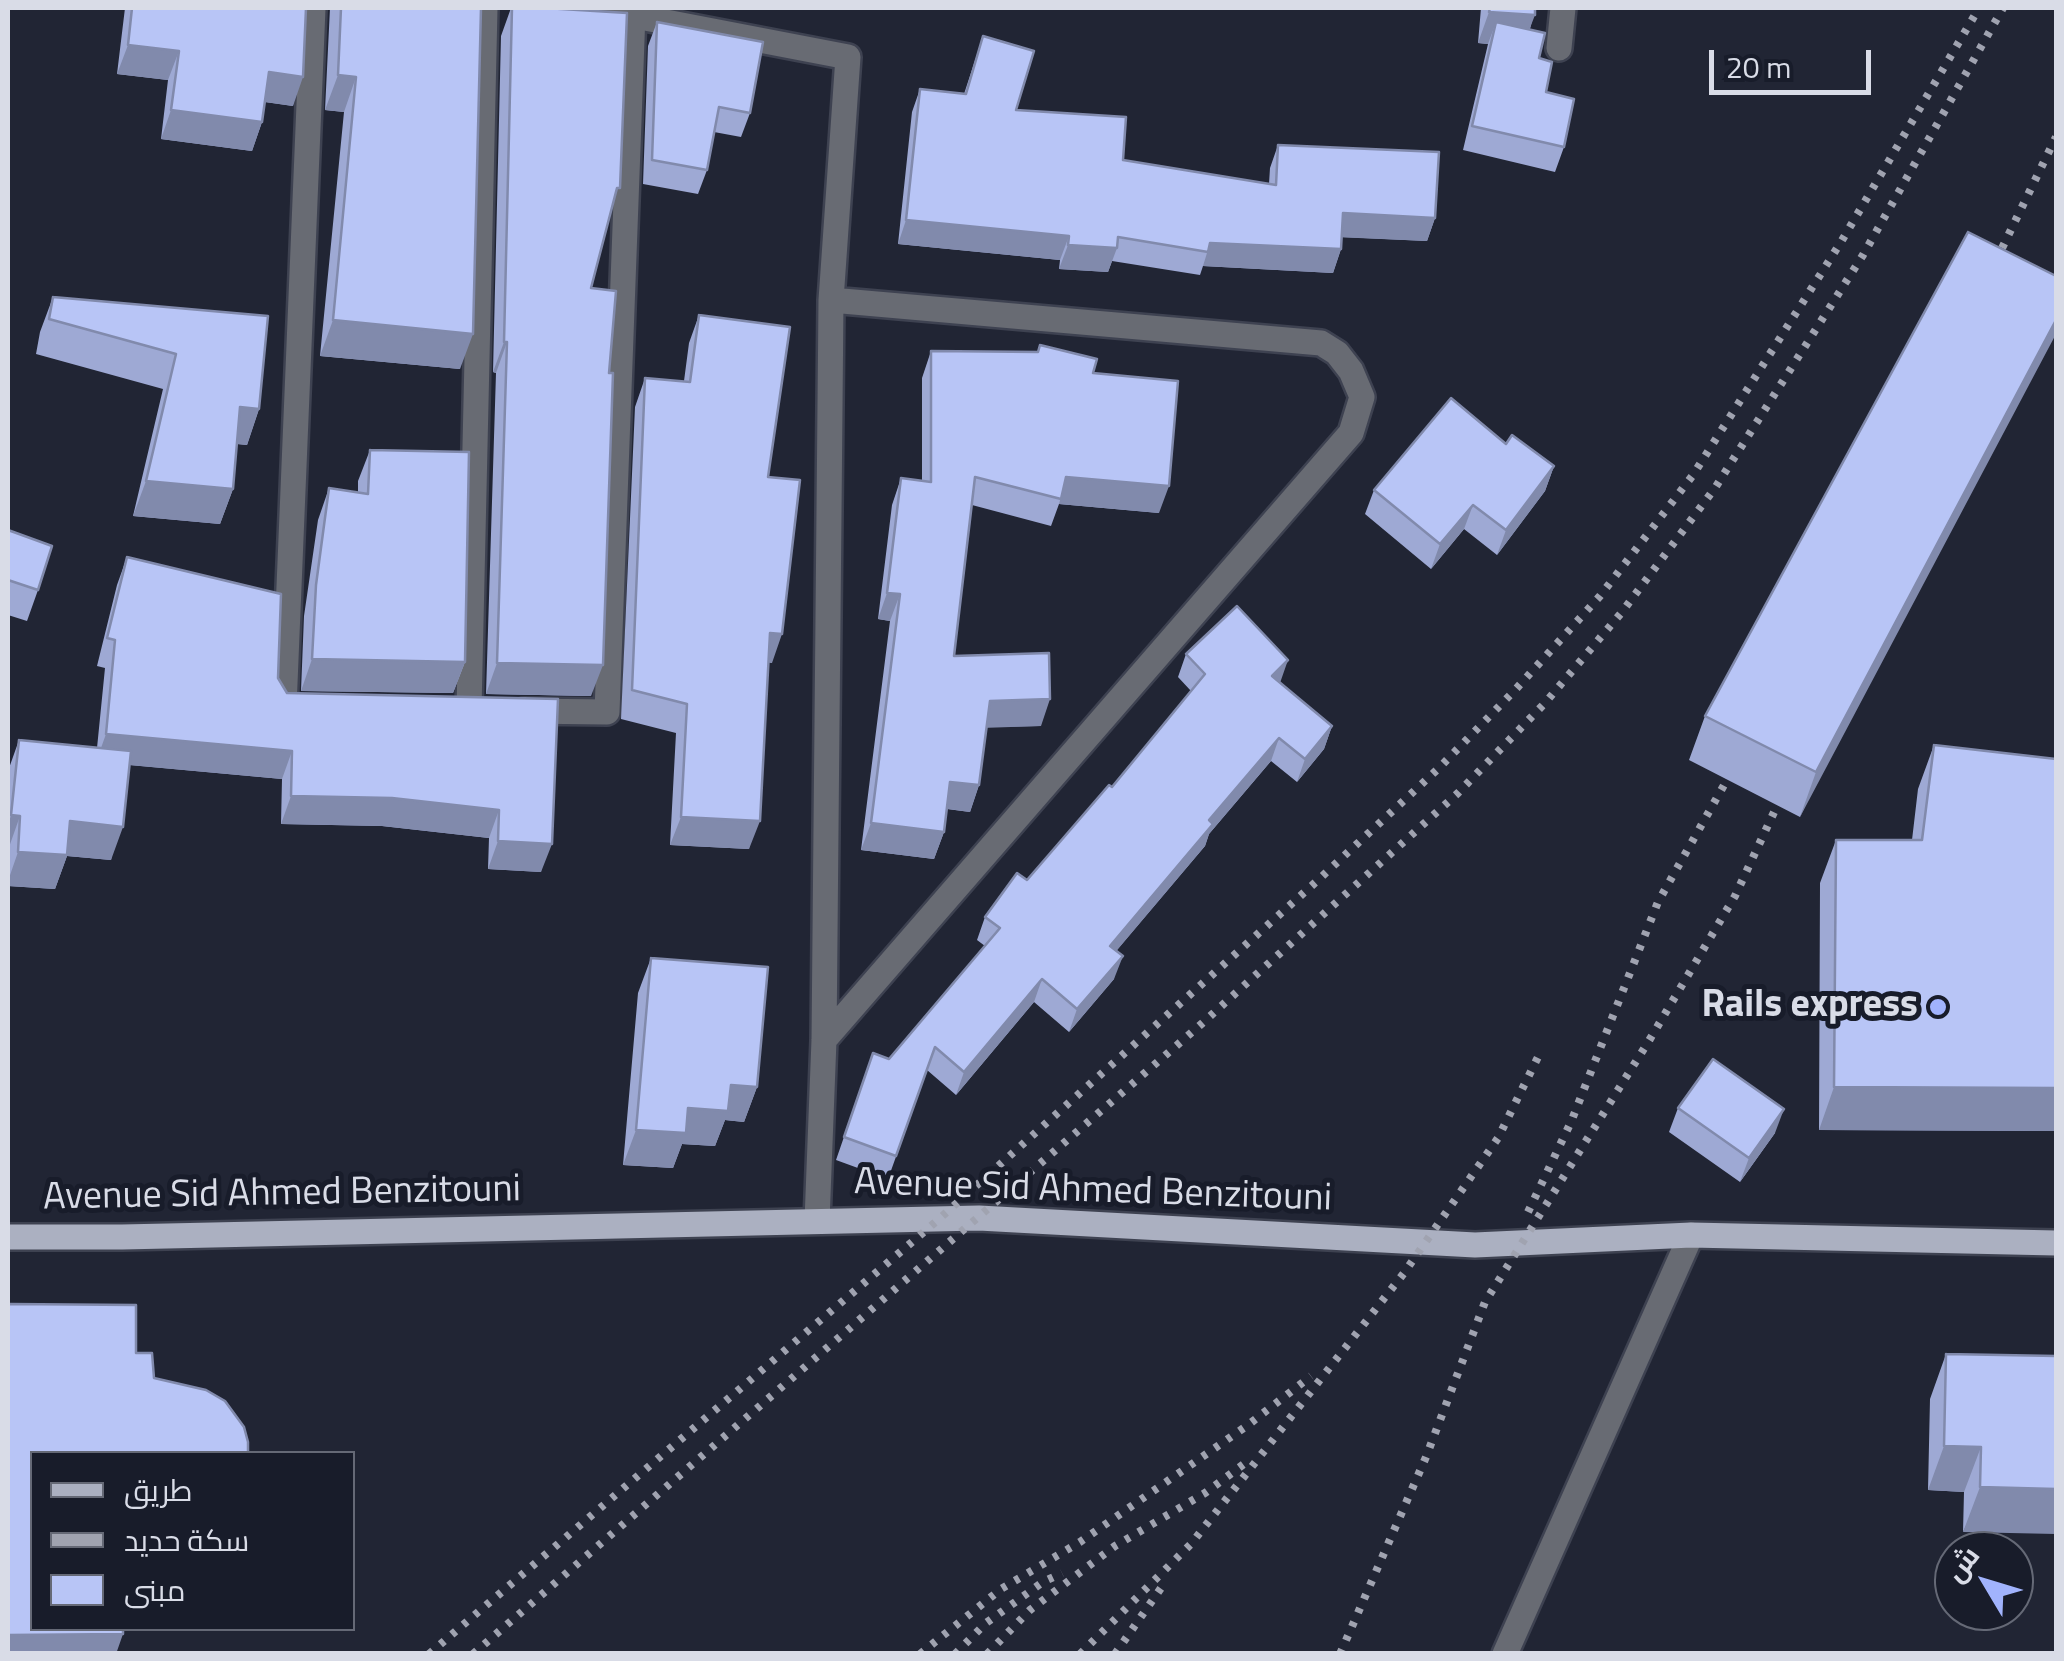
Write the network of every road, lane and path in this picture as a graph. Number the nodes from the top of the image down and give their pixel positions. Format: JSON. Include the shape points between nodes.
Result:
{"nodes":[{"id":1,"x":313,"y":8,"type":"edge"},
{"id":2,"x":485,"y":8,"type":"edge"},
{"id":3,"x":594,"y":8,"type":"edge"},
{"id":4,"x":1563,"y":8,"type":"edge"},
{"id":5,"x":633,"y":13,"type":"junction"},
{"id":6,"x":1558,"y":48,"type":"dead end"},
{"id":7,"x":831,"y":300,"type":"junction"},
{"id":8,"x":321,"y":707,"type":"edge"},
{"id":9,"x":824,"y":1040,"type":"junction"},
{"id":10,"x":817,"y":1222,"type":"junction"},
{"id":11,"x":1691,"y":1235,"type":"junction"},
{"id":12,"x":8,"y":1237,"type":"edge"},
{"id":13,"x":2056,"y":1244,"type":"edge"},
{"id":14,"x":1505,"y":1654,"type":"edge"}],
"edges":[{"from":1,"to":8,"type":"street","via":[[284,707]]},
{"from":2,"to":5,"type":"street","via":[[479,710],[607,712]]},
{"from":3,"to":5,"type":"street"},
{"from":4,"to":6,"type":"street"},
{"from":5,"to":7,"type":"street","via":[[848,57]]},
{"from":7,"to":9,"type":"street"},
{"from":7,"to":9,"type":"street","via":[[1322,343],[1337,353],[1362,397],[1351,433]]},
{"from":9,"to":10,"type":"street"},
{"from":10,"to":11,"type":"main road","name":"Avenue Sid Ahmed Benzitouni","via":[[979,1218],[1475,1244]]},
{"from":10,"to":12,"type":"main road","name":"Avenue Sid Ahmed Benzitouni"},
{"from":11,"to":13,"type":"main road","name":"Avenue Sid Ahmed Benzitouni"},
{"from":11,"to":14,"type":"street"}]}
